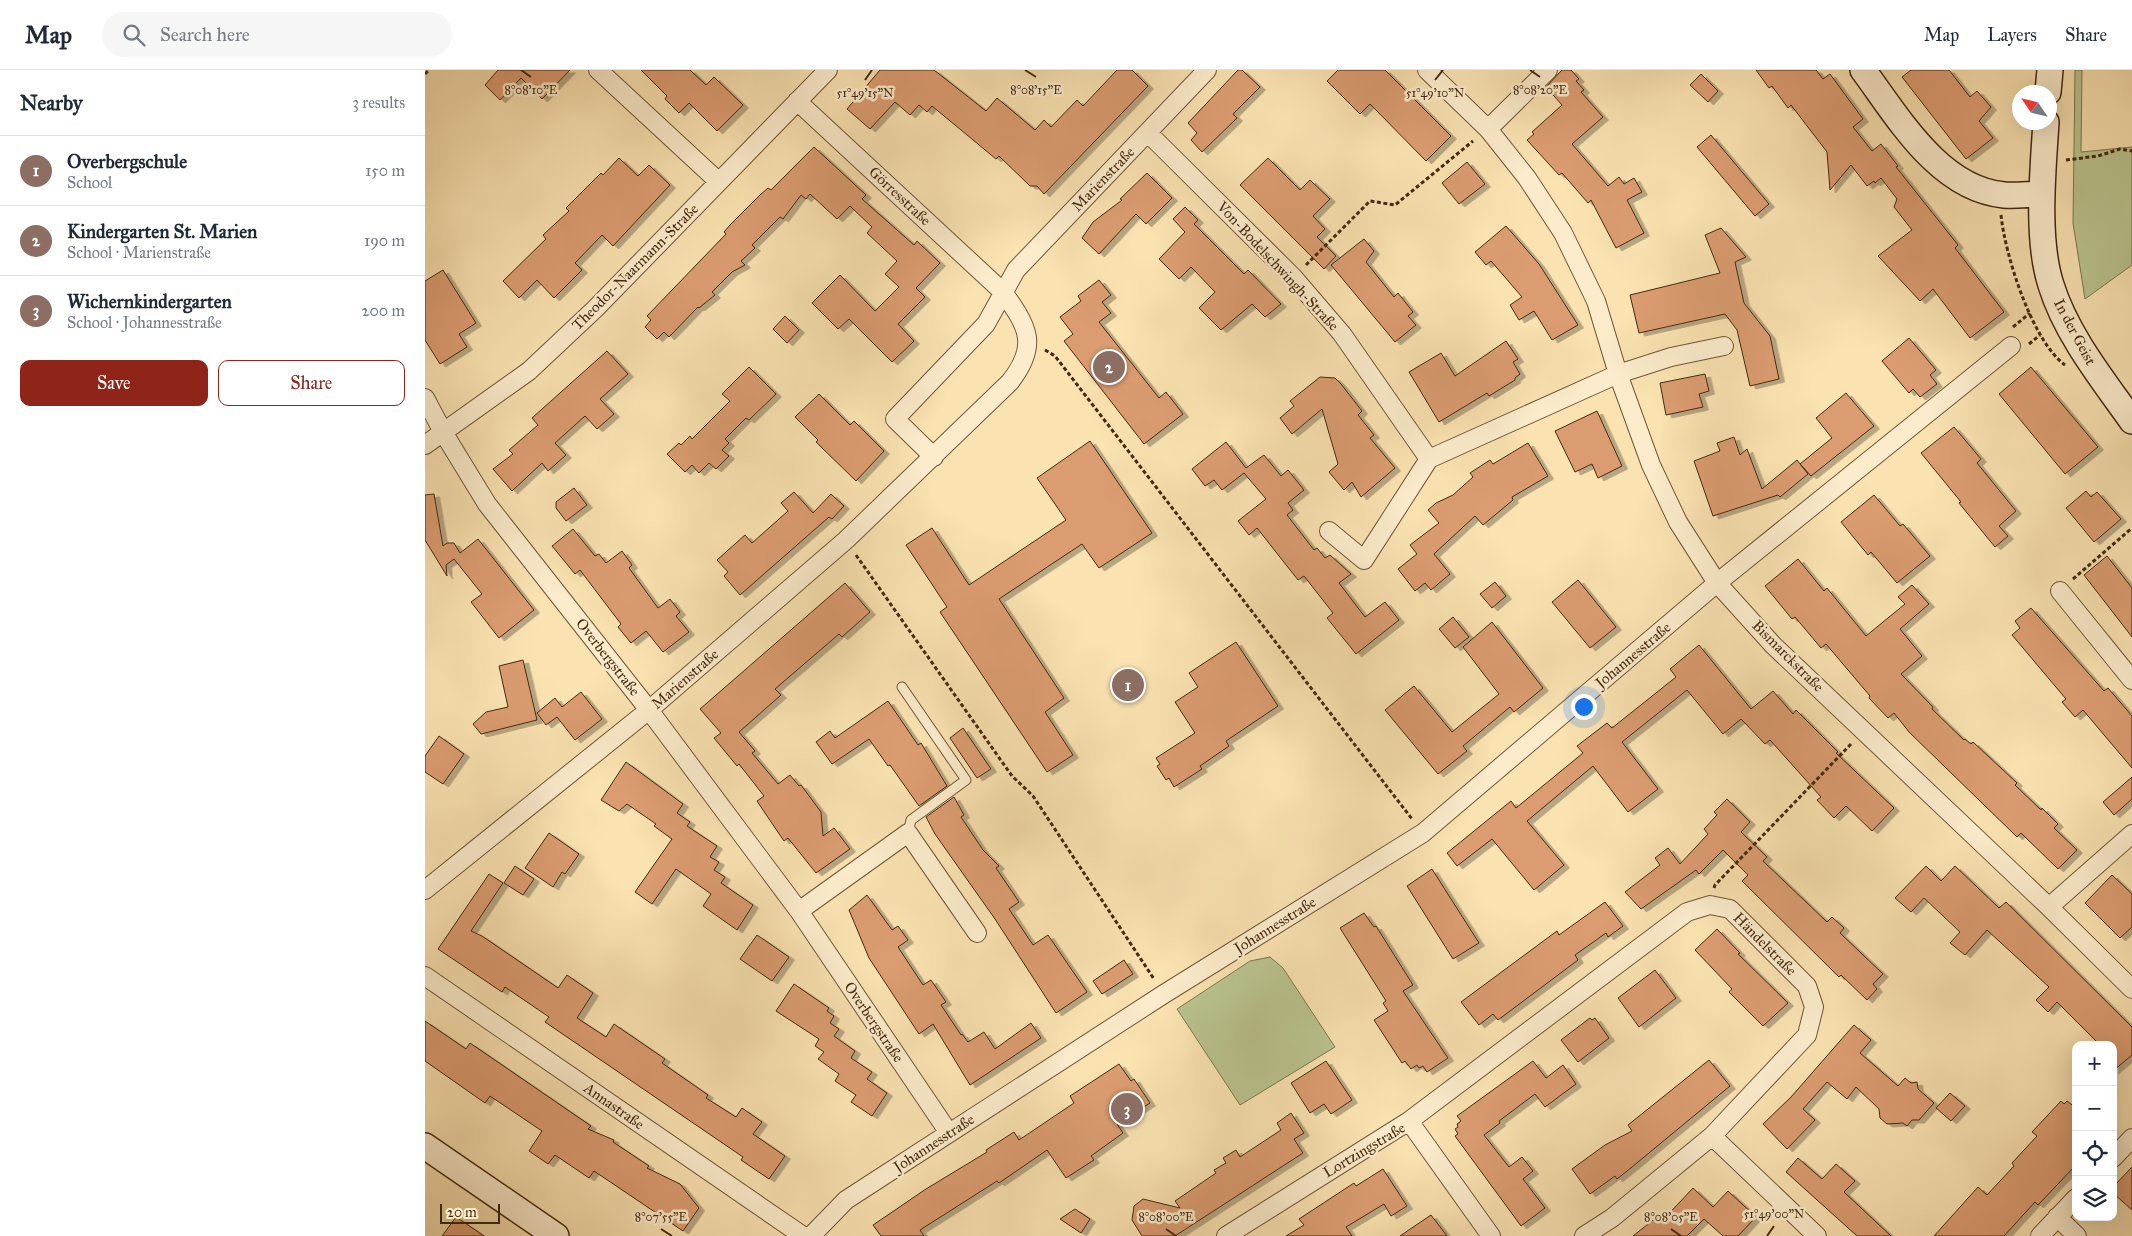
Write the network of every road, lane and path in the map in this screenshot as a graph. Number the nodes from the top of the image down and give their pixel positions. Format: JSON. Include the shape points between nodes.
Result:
{"nodes":[{"id":1,"x":429,"y":70,"type":"edge"},
{"id":2,"x":598,"y":70,"type":"edge"},
{"id":3,"x":828,"y":70,"type":"edge"},
{"id":4,"x":1207,"y":70,"type":"edge"},
{"id":5,"x":1427,"y":70,"type":"edge"},
{"id":6,"x":1548,"y":70,"type":"edge"},
{"id":7,"x":1863,"y":70,"type":"edge"},
{"id":8,"x":2050,"y":70,"type":"edge"},
{"id":9,"x":425,"y":74,"type":"edge"},
{"id":10,"x":2049,"y":85,"type":"edge"},
{"id":11,"x":797,"y":101,"type":"junction"},
{"id":12,"x":1487,"y":128,"type":"junction"},
{"id":13,"x":2045,"y":130,"type":"edge"},
{"id":14,"x":1148,"y":133,"type":"junction"},
{"id":15,"x":2132,"y":151,"type":"edge"},
{"id":16,"x":2043,"y":162,"type":"junction"},
{"id":17,"x":719,"y":182,"type":"junction"},
{"id":18,"x":2042,"y":194,"type":"junction"},
{"id":19,"x":2003,"y":195,"type":"junction"},
{"id":20,"x":1294,"y":278,"type":"junction"},
{"id":21,"x":1003,"y":292,"type":"junction"},
{"id":22,"x":2030,"y":313,"type":"dead end"},
{"id":23,"x":1029,"y":341,"type":"junction"},
{"id":24,"x":1724,"y":346,"type":"dead end"},
{"id":25,"x":2011,"y":346,"type":"dead end"},
{"id":26,"x":1618,"y":374,"type":"junction"},
{"id":27,"x":425,"y":398,"type":"edge"},
{"id":28,"x":2132,"y":422,"type":"edge"},
{"id":29,"x":443,"y":432,"type":"junction"},
{"id":30,"x":425,"y":445,"type":"edge"},
{"id":31,"x":934,"y":457,"type":"junction"},
{"id":32,"x":1429,"y":459,"type":"junction"},
{"id":33,"x":2132,"y":528,"type":"edge"},
{"id":34,"x":1329,"y":531,"type":"dead end"},
{"id":35,"x":846,"y":540,"type":"junction"},
{"id":36,"x":1717,"y":583,"type":"junction"},
{"id":37,"x":2060,"y":591,"type":"joint"},
{"id":38,"x":2132,"y":680,"type":"edge"},
{"id":39,"x":902,"y":687,"type":"dead end"},
{"id":40,"x":649,"y":710,"type":"junction"},
{"id":41,"x":1864,"y":731,"type":"junction"},
{"id":42,"x":908,"y":833,"type":"junction"},
{"id":43,"x":1423,"y":834,"type":"junction"},
{"id":44,"x":2132,"y":834,"type":"edge"},
{"id":45,"x":425,"y":890,"type":"edge"},
{"id":46,"x":1710,"y":906,"type":"junction"},
{"id":47,"x":2049,"y":908,"type":"junction"},
{"id":48,"x":799,"y":912,"type":"junction"},
{"id":49,"x":977,"y":933,"type":"dead end"},
{"id":50,"x":425,"y":976,"type":"edge"},
{"id":51,"x":2132,"y":989,"type":"edge"},
{"id":52,"x":1164,"y":994,"type":"junction"},
{"id":53,"x":1409,"y":1121,"type":"junction"},
{"id":54,"x":949,"y":1133,"type":"junction"},
{"id":55,"x":1712,"y":1136,"type":"junction"},
{"id":56,"x":2132,"y":1138,"type":"edge"},
{"id":57,"x":425,"y":1146,"type":"edge"},
{"id":58,"x":2117,"y":1154,"type":"edge"},
{"id":59,"x":2072,"y":1202,"type":"edge"},
{"id":60,"x":2057,"y":1217,"type":"junction"},
{"id":61,"x":556,"y":1236,"type":"edge"},
{"id":62,"x":803,"y":1236,"type":"edge"},
{"id":63,"x":811,"y":1236,"type":"edge"},
{"id":64,"x":1226,"y":1236,"type":"edge"},
{"id":65,"x":1491,"y":1236,"type":"edge"},
{"id":66,"x":1584,"y":1236,"type":"edge"},
{"id":67,"x":1817,"y":1236,"type":"edge"},
{"id":68,"x":2040,"y":1236,"type":"edge"},
{"id":69,"x":2077,"y":1236,"type":"edge"}],
"edges":[{"from":1,"to":9,"type":"path"},
{"from":2,"to":17,"type":"street"},
{"from":3,"to":11,"type":"street","name":"Theodor-Naarmann-Straße"},
{"from":4,"to":14,"type":"street","name":"Marienstraße"},
{"from":5,"to":12,"type":"street","name":"Bismarckstraße"},
{"from":6,"to":12,"type":"street"},
{"from":7,"to":19,"type":"main road","via":[[1924,150],[1947,172],[1972,186]]},
{"from":8,"to":10,"type":"main road"},
{"from":11,"to":17,"type":"street","name":"Theodor-Naarmann-Straße"},
{"from":11,"to":21,"type":"street","name":"Görresstraße"},
{"from":12,"to":20,"type":"path","via":[[1395,205],[1370,201]]},
{"from":12,"to":26,"type":"street","name":"Bismarckstraße","via":[[1527,178],[1563,233],[1596,301]]},
{"from":13,"to":16,"type":"main road","name":"In der Geist"},
{"from":14,"to":20,"type":"street","name":"Von-Bodelschwingh-Straße"},
{"from":14,"to":21,"type":"street","name":"Marienstraße","via":[[1016,270]]},
{"from":15,"to":16,"type":"path"},
{"from":16,"to":18,"type":"main road","name":"In der Geist"},
{"from":17,"to":29,"type":"street","name":"Theodor-Naarmann-Straße","via":[[595,309],[529,371]]},
{"from":18,"to":19,"type":"main road"},
{"from":18,"to":28,"type":"main road","name":"In der Geist","via":[[2045,255],[2051,284],[2064,316],[2096,371]]},
{"from":19,"to":22,"type":"path","via":[[2000,215],[2004,240]]},
{"from":20,"to":32,"type":"street","name":"Von-Bodelschwingh-Straße","via":[[1342,334]]},
{"from":21,"to":23,"type":"street","via":[[1021,317]]},
{"from":21,"to":31,"type":"street","name":"Marienstraße","via":[[986,324],[895,419]]},
{"from":23,"to":31,"type":"street","name":"Marienstraße","via":[[1021,368],[1010,382]]},
{"from":23,"to":43,"type":"path","via":[[1055,356]]},
{"from":24,"to":26,"type":"street","via":[[1671,356]]},
{"from":25,"to":36,"type":"street"},
{"from":26,"to":32,"type":"street"},
{"from":26,"to":36,"type":"street","name":"Bismarckstraße","via":[[1661,488],[1678,522]]},
{"from":27,"to":29,"type":"street","name":"Overbergstraße"},
{"from":29,"to":30,"type":"street","name":"Theodor-Naarmann-Straße"},
{"from":29,"to":40,"type":"street","name":"Overbergstraße","via":[[487,504]]},
{"from":31,"to":35,"type":"street","name":"Marienstraße"},
{"from":32,"to":34,"type":"street","via":[[1364,560]]},
{"from":33,"to":37,"type":"path"},
{"from":35,"to":40,"type":"street","name":"Marienstraße"},
{"from":35,"to":52,"type":"path","via":[[1012,776],[1033,796]]},
{"from":36,"to":41,"type":"street","name":"Bismarckstraße","via":[[1773,645]]},
{"from":36,"to":43,"type":"street","name":"Johannesstraße"},
{"from":37,"to":38,"type":"street"},
{"from":39,"to":42,"type":"lane","via":[[966,780],[911,820]]},
{"from":40,"to":45,"type":"street","name":"Marienstraße"},
{"from":40,"to":48,"type":"street","name":"Overbergstraße"},
{"from":41,"to":46,"type":"path","via":[[1715,885]]},
{"from":41,"to":47,"type":"street","name":"Bismarckstraße"},
{"from":42,"to":48,"type":"street"},
{"from":42,"to":49,"type":"street"},
{"from":43,"to":52,"type":"street","name":"Johannesstraße"},
{"from":44,"to":47,"type":"street"},
{"from":46,"to":53,"type":"street","via":[[1687,912]]},
{"from":46,"to":55,"type":"street","name":"Händelstraße","via":[[1730,909],[1807,986],[1814,1007],[1807,1035]]},
{"from":47,"to":51,"type":"street","name":"Bismarckstraße"},
{"from":48,"to":54,"type":"street","name":"Overbergstraße"},
{"from":50,"to":62,"type":"street","name":"Annastraße"},
{"from":52,"to":54,"type":"street","name":"Johannesstraße"},
{"from":53,"to":64,"type":"street","name":"Lortzingstraße"},
{"from":53,"to":65,"type":"street","name":"Lortzingstraße"},
{"from":54,"to":63,"type":"street","name":"Johannesstraße","via":[[846,1200]]},
{"from":55,"to":66,"type":"street","name":"Händelstraße","via":[[1612,1218]]},
{"from":55,"to":67,"type":"street"},
{"from":56,"to":58,"type":"street"},
{"from":57,"to":61,"type":"main road"},
{"from":59,"to":60,"type":"street"},
{"from":60,"to":68,"type":"street"},
{"from":60,"to":69,"type":"street"}]}
